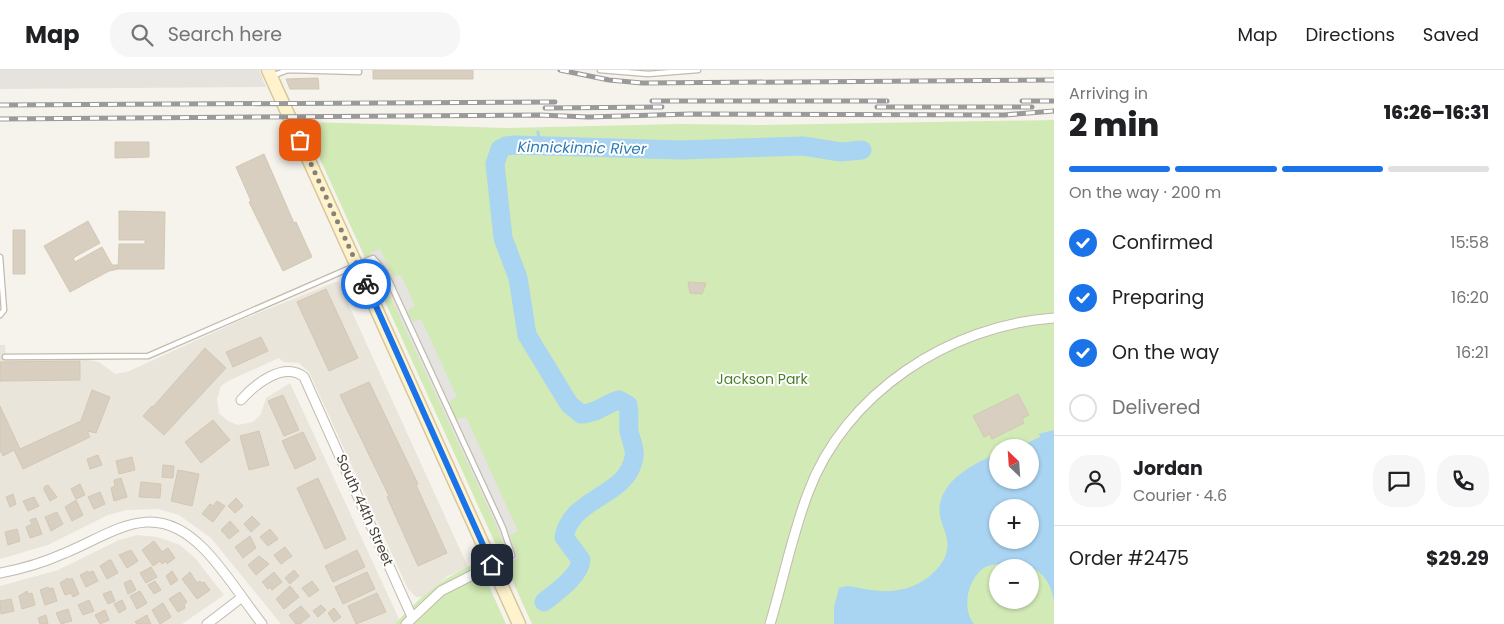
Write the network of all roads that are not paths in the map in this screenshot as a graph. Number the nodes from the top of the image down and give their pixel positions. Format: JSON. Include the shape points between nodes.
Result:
{"nodes":[{"id":1,"x":600,"y":70,"type":"edge"},
{"id":2,"x":698,"y":70,"type":"edge"},
{"id":3,"x":359,"y":72,"type":"dead end"},
{"id":4,"x":269,"y":73,"type":"edge"},
{"id":5,"x":0,"y":257,"type":"edge"},
{"id":6,"x":357,"y":265,"type":"junction"},
{"id":7,"x":0,"y":315,"type":"edge"},
{"id":8,"x":1054,"y":318,"type":"edge"},
{"id":9,"x":4,"y":357,"type":"dead end"},
{"id":10,"x":241,"y":400,"type":"dead end"},
{"id":11,"x":492,"y":565,"type":"junction"},
{"id":12,"x":0,"y":573,"type":"edge"},
{"id":13,"x":242,"y":598,"type":"junction"},
{"id":14,"x":516,"y":618,"type":"edge"},
{"id":15,"x":409,"y":620,"type":"edge"},
{"id":16,"x":206,"y":624,"type":"edge"},
{"id":17,"x":262,"y":624,"type":"edge"},
{"id":18,"x":770,"y":624,"type":"edge"}],
"edges":[{"from":1,"to":2,"type":"lane","via":[[648,74]]},
{"from":3,"to":4,"type":"lane","via":[[288,70]]},
{"from":4,"to":6,"type":"main road"},
{"from":5,"to":7,"type":"lane","via":[[4,310]]},
{"from":6,"to":9,"type":"lane","via":[[148,356]]},
{"from":6,"to":11,"type":"main road"},
{"from":6,"to":11,"type":"lane","via":[[373,258],[385,272],[502,528],[512,556]]},
{"from":8,"to":18,"type":"street","via":[[989,329],[952,344],[916,364],[856,415],[831,448],[808,492]]},
{"from":10,"to":15,"type":"street","name":"South 44th Street","via":[[253,386],[287,371],[297,371],[304,377]]},
{"from":11,"to":14,"type":"main road"},
{"from":11,"to":15,"type":"street","via":[[447,587]]},
{"from":12,"to":13,"type":"street","via":[[66,553],[124,526],[156,523],[178,529],[204,549]]},
{"from":13,"to":16,"type":"street"},
{"from":13,"to":17,"type":"street"}]}
